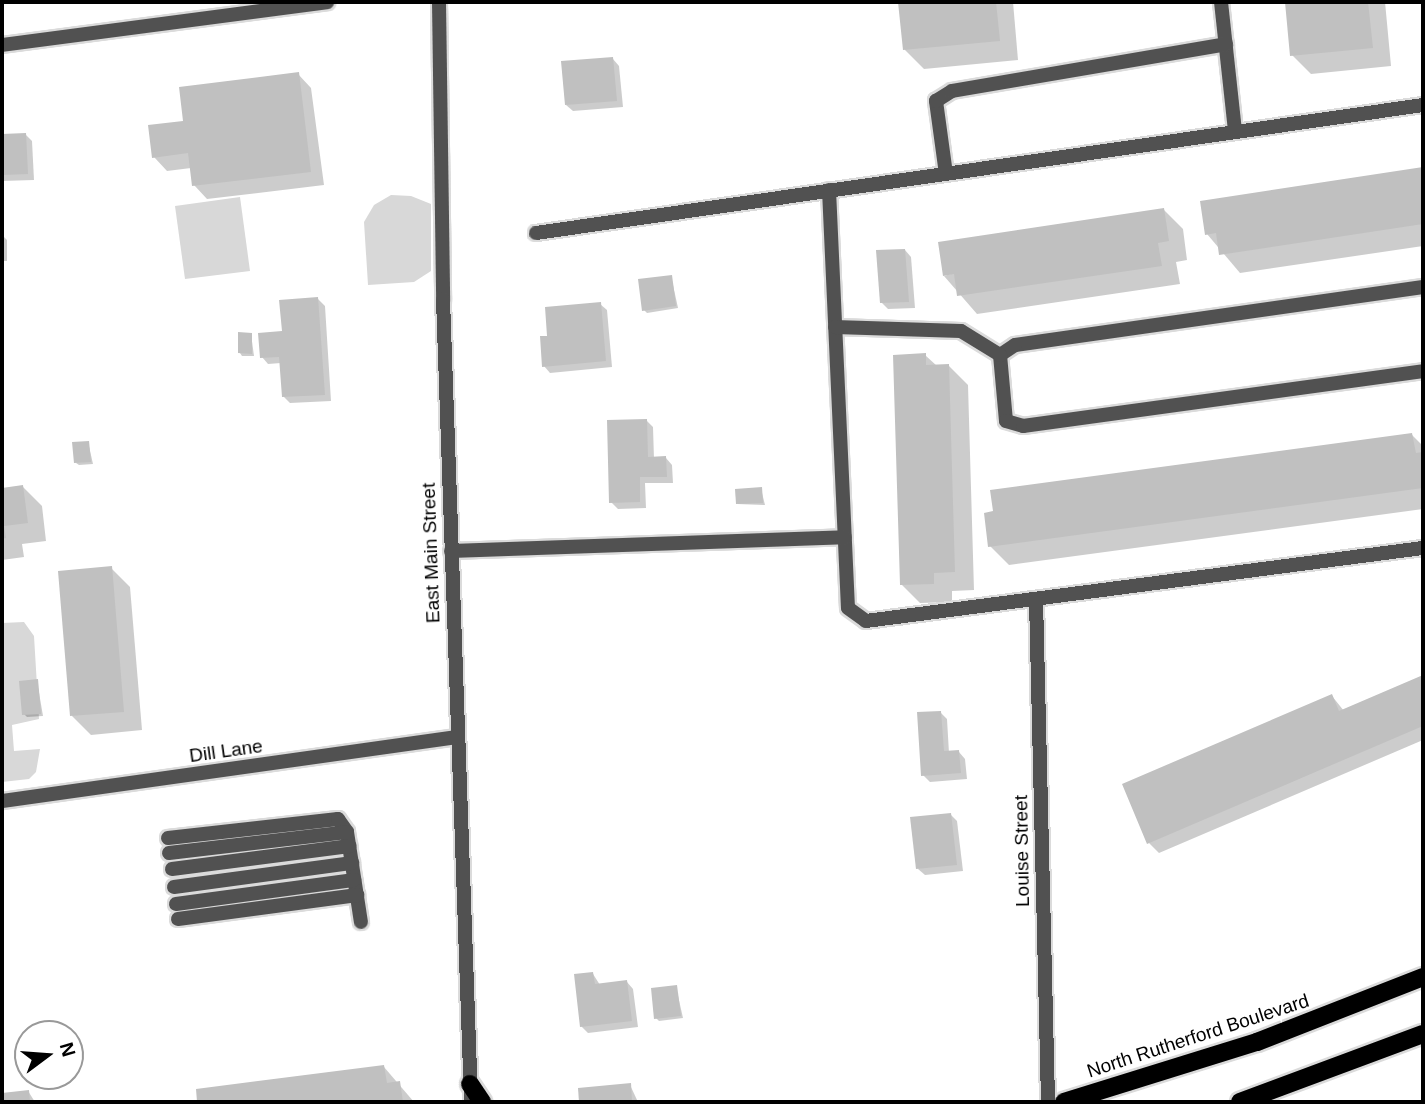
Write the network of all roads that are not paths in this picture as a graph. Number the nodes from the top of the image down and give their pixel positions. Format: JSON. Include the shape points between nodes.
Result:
{"nodes":[{"id":1,"x":327,"y":2,"type":"edge"},
{"id":2,"x":439,"y":2,"type":"edge"},
{"id":3,"x":1221,"y":2,"type":"edge"},
{"id":4,"x":1226,"y":44,"type":"junction"},
{"id":5,"x":2,"y":45,"type":"edge"},
{"id":6,"x":1423,"y":105,"type":"edge"},
{"id":7,"x":1235,"y":131,"type":"junction"},
{"id":8,"x":946,"y":174,"type":"junction"},
{"id":9,"x":829,"y":190,"type":"junction"},
{"id":10,"x":536,"y":233,"type":"dead end"},
{"id":11,"x":1423,"y":287,"type":"edge"},
{"id":12,"x":835,"y":327,"type":"junction"},
{"id":13,"x":1000,"y":355,"type":"junction"},
{"id":14,"x":1423,"y":371,"type":"edge"},
{"id":15,"x":845,"y":537,"type":"junction"},
{"id":16,"x":1423,"y":548,"type":"edge"},
{"id":17,"x":451,"y":551,"type":"junction"},
{"id":18,"x":1036,"y":599,"type":"junction"},
{"id":19,"x":456,"y":737,"type":"junction"},
{"id":20,"x":2,"y":801,"type":"edge"},
{"id":21,"x":349,"y":839,"type":"junction"},
{"id":22,"x":169,"y":845,"type":"dead end"},
{"id":23,"x":352,"y":863,"type":"junction"},
{"id":24,"x":172,"y":869,"type":"dead end"},
{"id":25,"x":354,"y":880,"type":"junction"},
{"id":26,"x":174,"y":887,"type":"dead end"},
{"id":27,"x":357,"y":895,"type":"junction"},
{"id":28,"x":176,"y":904,"type":"dead end"},
{"id":29,"x":178,"y":919,"type":"dead end"},
{"id":30,"x":361,"y":922,"type":"dead end"},
{"id":31,"x":1423,"y":977,"type":"edge"},
{"id":32,"x":1423,"y":1034,"type":"edge"},
{"id":33,"x":471,"y":1093,"type":"edge"},
{"id":34,"x":482,"y":1102,"type":"edge"},
{"id":35,"x":1048,"y":1102,"type":"edge"},
{"id":36,"x":1064,"y":1102,"type":"edge"},
{"id":37,"x":1240,"y":1102,"type":"edge"}],
"edges":[{"from":1,"to":5,"type":"street"},
{"from":2,"to":17,"type":"street","name":"East Main Street"},
{"from":3,"to":4,"type":"street"},
{"from":4,"to":7,"type":"street"},
{"from":4,"to":8,"type":"street","via":[[952,91],[936,101]]},
{"from":6,"to":7,"type":"street"},
{"from":7,"to":8,"type":"street"},
{"from":8,"to":9,"type":"street"},
{"from":9,"to":10,"type":"street"},
{"from":9,"to":12,"type":"street"},
{"from":11,"to":13,"type":"street","via":[[1015,345]]},
{"from":12,"to":13,"type":"street","via":[[961,331]]},
{"from":12,"to":15,"type":"street"},
{"from":13,"to":14,"type":"street","via":[[1006,421],[1023,426]]},
{"from":15,"to":17,"type":"street"},
{"from":15,"to":18,"type":"street","via":[[848,608],[866,621]]},
{"from":16,"to":18,"type":"street"},
{"from":17,"to":19,"type":"street","name":"East Main Street"},
{"from":18,"to":35,"type":"street","name":"Louise Street"},
{"from":19,"to":20,"type":"street","name":"Dill Lane"},
{"from":19,"to":33,"type":"street","name":"East Main Street"},
{"from":21,"to":22,"type":"street","via":[[338,819]]},
{"from":21,"to":23,"type":"street"},
{"from":21,"to":24,"type":"street"},
{"from":23,"to":25,"type":"street"},
{"from":23,"to":26,"type":"street"},
{"from":25,"to":27,"type":"street"},
{"from":25,"to":28,"type":"street"},
{"from":27,"to":29,"type":"street"},
{"from":27,"to":30,"type":"street"},
{"from":31,"to":36,"type":"main road","name":"North Rutherford Boulevard","via":[[1257,1042]]},
{"from":32,"to":37,"type":"main road"},
{"from":33,"to":34,"type":"main road"}]}
